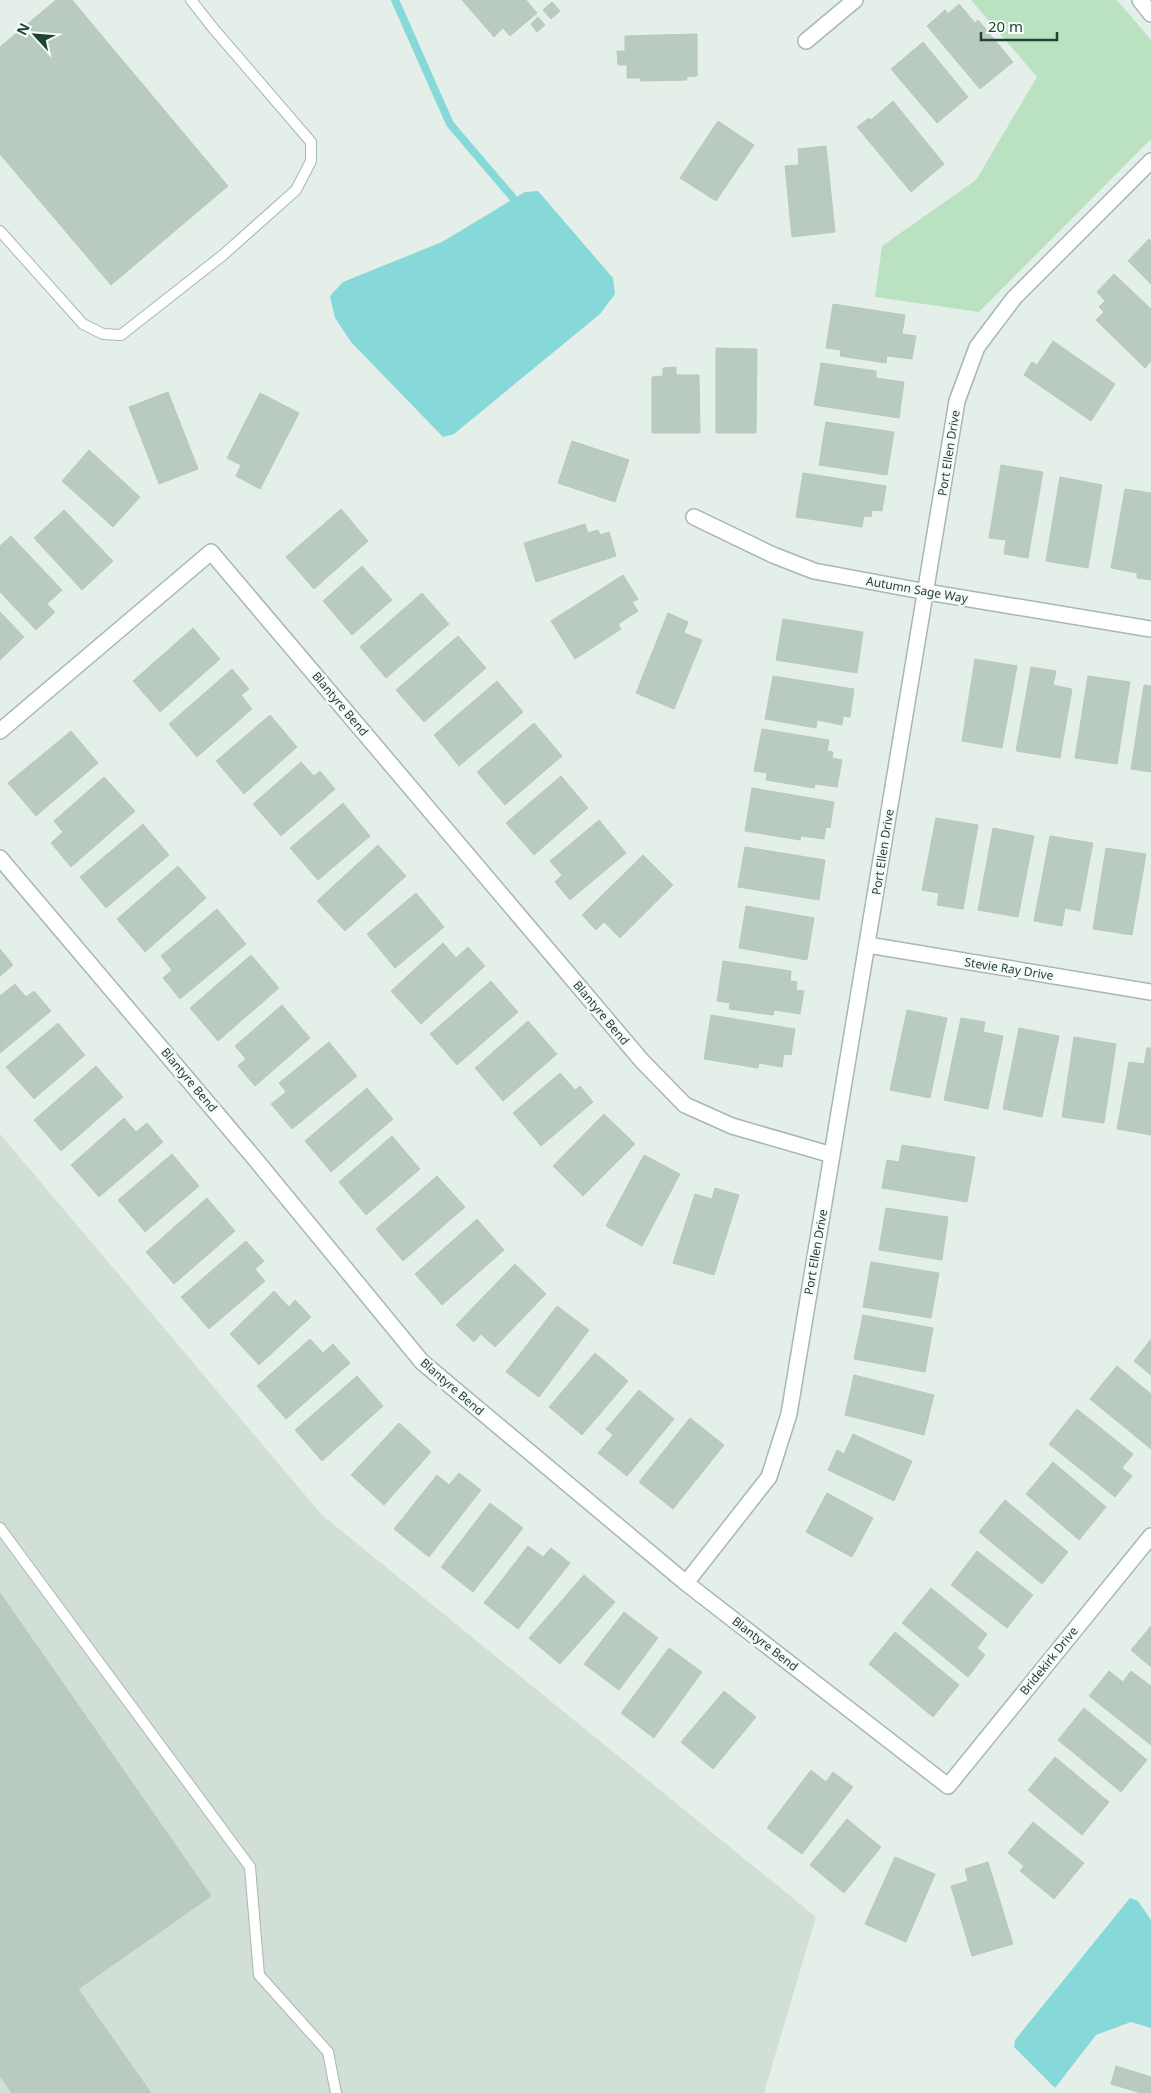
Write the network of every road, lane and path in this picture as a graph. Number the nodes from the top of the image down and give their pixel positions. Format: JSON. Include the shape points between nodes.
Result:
{"nodes":[{"id":1,"x":191,"y":0,"type":"edge"},
{"id":2,"x":855,"y":0,"type":"edge"},
{"id":3,"x":1140,"y":0,"type":"edge"},
{"id":4,"x":1151,"y":14,"type":"edge"},
{"id":5,"x":806,"y":41,"type":"dead end"},
{"id":6,"x":1151,"y":161,"type":"edge"},
{"id":7,"x":0,"y":231,"type":"edge"},
{"id":8,"x":694,"y":517,"type":"dead end"},
{"id":9,"x":926,"y":592,"type":"junction"},
{"id":10,"x":1151,"y":629,"type":"edge"},
{"id":11,"x":0,"y":731,"type":"edge"},
{"id":12,"x":0,"y":858,"type":"edge"},
{"id":13,"x":868,"y":945,"type":"junction"},
{"id":14,"x":1151,"y":992,"type":"edge"},
{"id":15,"x":832,"y":1155,"type":"junction"},
{"id":16,"x":0,"y":1528,"type":"edge"},
{"id":17,"x":1151,"y":1536,"type":"edge"},
{"id":18,"x":686,"y":1583,"type":"junction"},
{"id":19,"x":948,"y":1786,"type":"joint"},
{"id":20,"x":336,"y":2093,"type":"edge"}],
"edges":[{"from":1,"to":7,"type":"lane","via":[[311,142],[311,161],[296,190],[223,255],[121,335],[103,334],[83,324]]},
{"from":2,"to":5,"type":"street"},
{"from":3,"to":4,"type":"street"},
{"from":6,"to":9,"type":"street","name":"Port Ellen Drive","via":[[1014,298],[977,347],[957,401]]},
{"from":8,"to":9,"type":"street","name":"Autumn Sage Way","via":[[814,571]]},
{"from":9,"to":10,"type":"street","name":"Autumn Sage Way"},
{"from":9,"to":13,"type":"street","name":"Port Ellen Drive"},
{"from":11,"to":15,"type":"street","name":"Blantyre Bend","via":[[211,552],[642,1061],[685,1105],[732,1126]]},
{"from":12,"to":18,"type":"street","name":"Blantyre Bend","via":[[422,1362]]},
{"from":13,"to":14,"type":"street","name":"Stevie Ray Drive"},
{"from":13,"to":15,"type":"street","name":"Port Ellen Drive"},
{"from":15,"to":18,"type":"street","name":"Port Ellen Drive","via":[[788,1414],[769,1477]]},
{"from":16,"to":20,"type":"lane","via":[[250,1867],[260,1975],[328,2052]]},
{"from":17,"to":19,"type":"street","name":"Bridekirk Drive"},
{"from":18,"to":19,"type":"street","name":"Blantyre Bend"}]}
